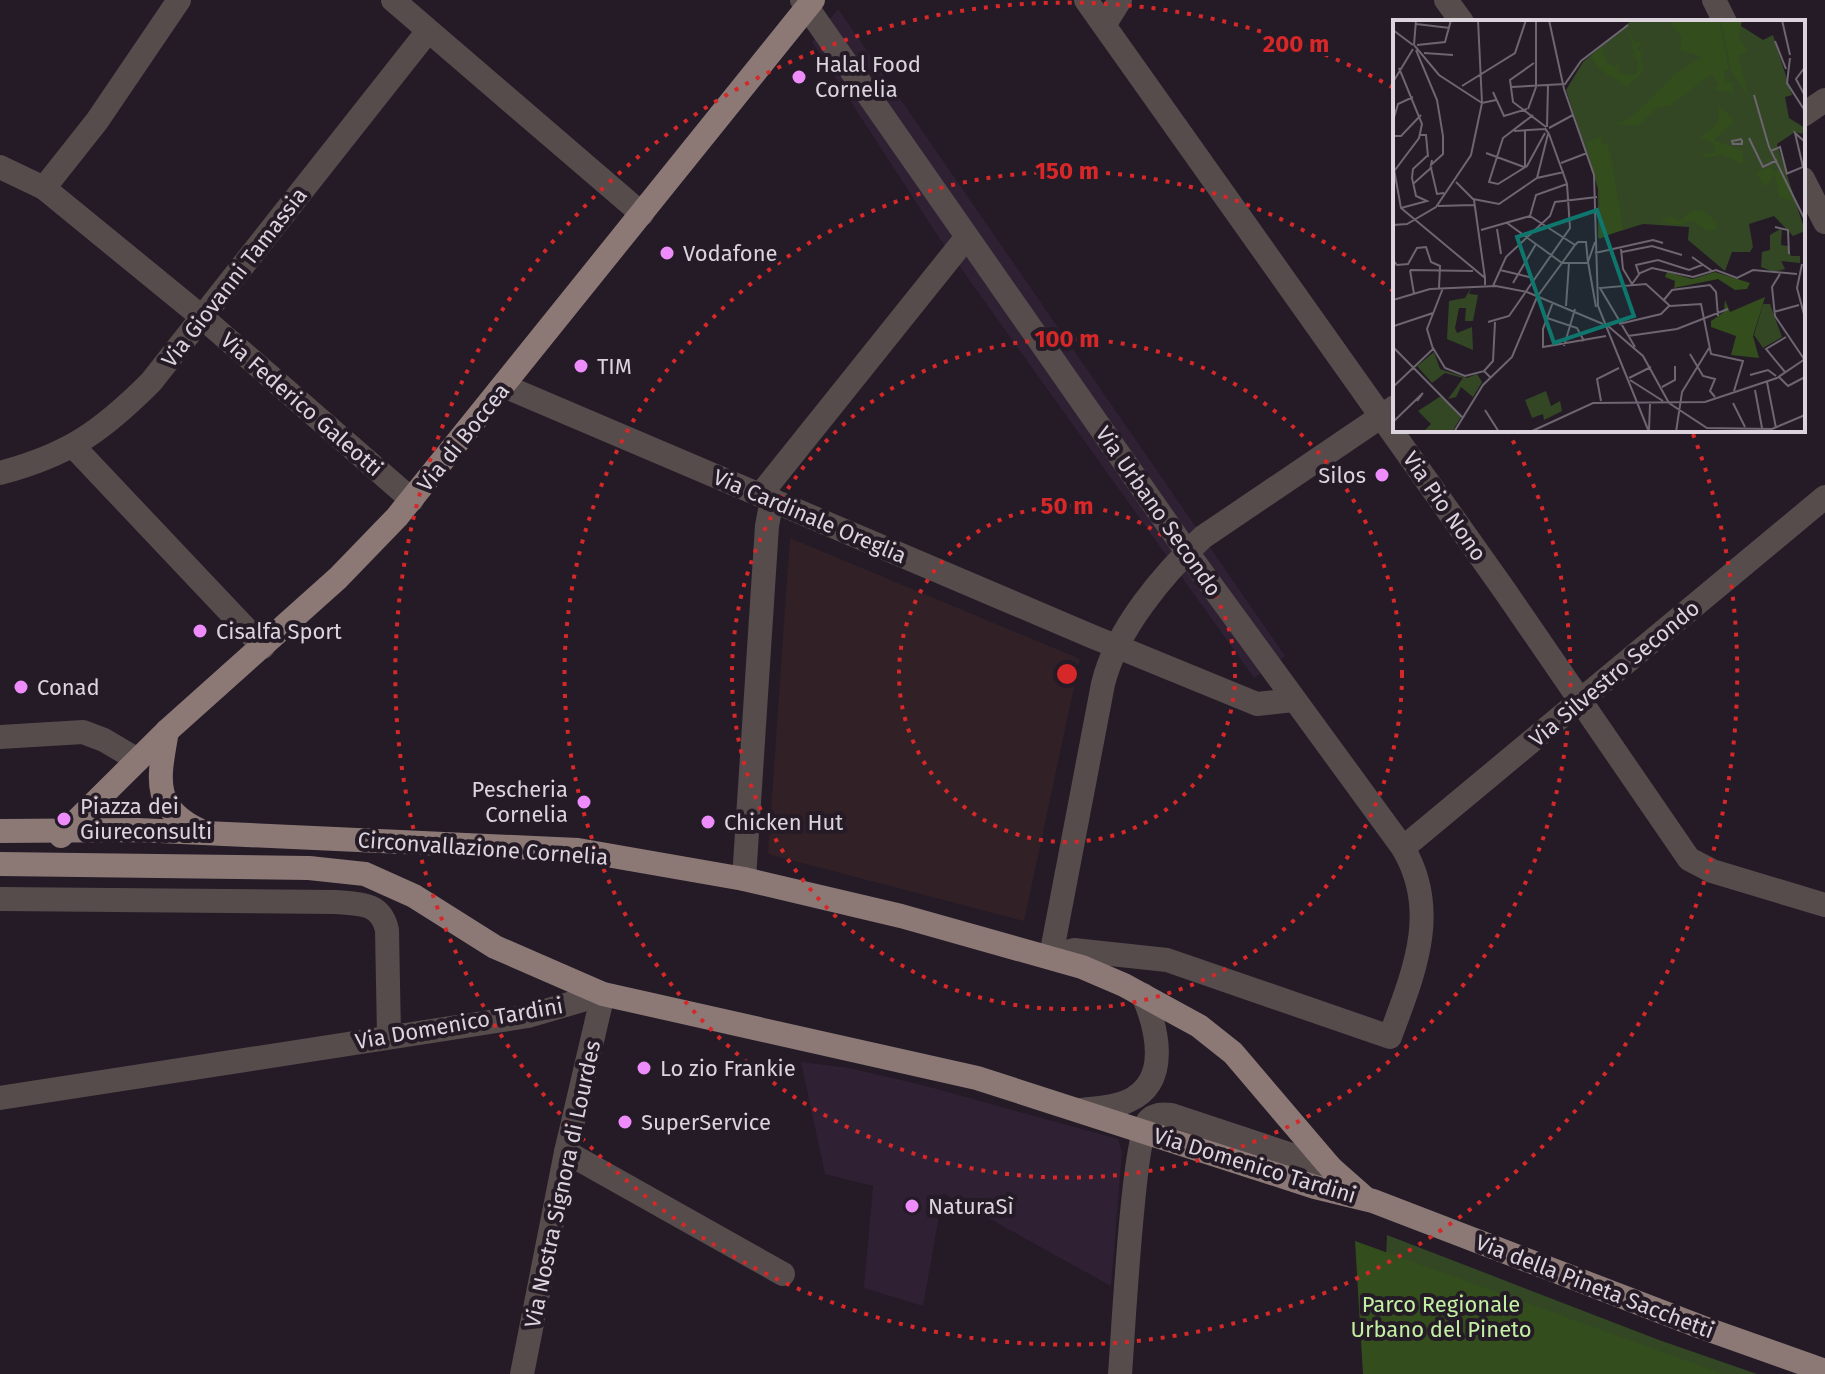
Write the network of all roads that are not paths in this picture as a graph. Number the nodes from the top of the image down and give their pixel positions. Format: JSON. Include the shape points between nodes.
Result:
{"nodes":[{"id":1,"x":179,"y":0,"type":"edge"},
{"id":2,"x":393,"y":0,"type":"edge"},
{"id":3,"x":1086,"y":0,"type":"edge"},
{"id":4,"x":1120,"y":0,"type":"edge"},
{"id":5,"x":1446,"y":0,"type":"edge"},
{"id":6,"x":1714,"y":0,"type":"edge"},
{"id":7,"x":807,"y":2,"type":"edge"},
{"id":8,"x":1461,"y":20,"type":"edge"},
{"id":9,"x":1724,"y":20,"type":"edge"},
{"id":10,"x":1105,"y":24,"type":"junction"},
{"id":11,"x":428,"y":31,"type":"junction"},
{"id":12,"x":1825,"y":100,"type":"edge"},
{"id":13,"x":1805,"y":114,"type":"edge"},
{"id":14,"x":0,"y":167,"type":"edge"},
{"id":15,"x":1805,"y":183,"type":"edge"},
{"id":16,"x":44,"y":188,"type":"junction"},
{"id":17,"x":642,"y":214,"type":"junction"},
{"id":18,"x":1825,"y":222,"type":"edge"},
{"id":19,"x":966,"y":238,"type":"junction"},
{"id":20,"x":203,"y":318,"type":"junction"},
{"id":21,"x":504,"y":386,"type":"junction"},
{"id":22,"x":1388,"y":412,"type":"edge"},
{"id":23,"x":1401,"y":432,"type":"edge"},
{"id":24,"x":74,"y":447,"type":"junction"},
{"id":25,"x":0,"y":473,"type":"edge"},
{"id":26,"x":766,"y":497,"type":"junction"},
{"id":27,"x":1825,"y":497,"type":"edge"},
{"id":28,"x":412,"y":500,"type":"junction"},
{"id":29,"x":1187,"y":552,"type":"junction"},
{"id":30,"x":1115,"y":646,"type":"junction"},
{"id":31,"x":263,"y":647,"type":"junction"},
{"id":32,"x":1293,"y":700,"type":"junction"},
{"id":33,"x":1580,"y":702,"type":"junction"},
{"id":34,"x":167,"y":731,"type":"junction"},
{"id":35,"x":0,"y":737,"type":"edge"},
{"id":36,"x":138,"y":760,"type":"junction"},
{"id":37,"x":67,"y":830,"type":"junction"},
{"id":38,"x":0,"y":831,"type":"edge"},
{"id":39,"x":207,"y":833,"type":"junction"},
{"id":40,"x":1403,"y":848,"type":"junction"},
{"id":41,"x":33,"y":863,"type":"junction"},
{"id":42,"x":0,"y":864,"type":"edge"},
{"id":43,"x":744,"y":879,"type":"junction"},
{"id":44,"x":0,"y":890,"type":"edge"},
{"id":45,"x":0,"y":899,"type":"edge"},
{"id":46,"x":1825,"y":905,"type":"edge"},
{"id":47,"x":1051,"y":956,"type":"junction"},
{"id":48,"x":603,"y":994,"type":"junction"},
{"id":49,"x":1143,"y":995,"type":"junction"},
{"id":50,"x":389,"y":1036,"type":"junction"},
{"id":51,"x":1390,"y":1037,"type":"joint"},
{"id":52,"x":0,"y":1098,"type":"edge"},
{"id":53,"x":1079,"y":1110,"type":"junction"},
{"id":54,"x":1144,"y":1131,"type":"junction"},
{"id":55,"x":566,"y":1152,"type":"junction"},
{"id":56,"x":1331,"y":1168,"type":"junction"},
{"id":57,"x":1367,"y":1199,"type":"junction"},
{"id":58,"x":783,"y":1274,"type":"dead end"},
{"id":59,"x":1825,"y":1371,"type":"edge"},
{"id":60,"x":522,"y":1374,"type":"edge"},
{"id":61,"x":1120,"y":1374,"type":"edge"}],
"edges":[{"from":1,"to":16,"type":"street"},
{"from":2,"to":11,"type":"street"},
{"from":3,"to":10,"type":"street","name":"Via Pio Nono"},
{"from":4,"to":10,"type":"street"},
{"from":5,"to":8,"type":"street"},
{"from":6,"to":9,"type":"street"},
{"from":7,"to":17,"type":"main road","name":"Via di Boccea"},
{"from":7,"to":19,"type":"street","name":"Via Urbano Secondo"},
{"from":10,"to":22,"type":"street","name":"Via Pio Nono"},
{"from":11,"to":17,"type":"street"},
{"from":11,"to":20,"type":"street","name":"Via Giovanni Tamassia"},
{"from":12,"to":13,"type":"street"},
{"from":14,"to":16,"type":"street","name":"Via Federico Galeotti"},
{"from":15,"to":18,"type":"street"},
{"from":16,"to":20,"type":"street","name":"Via Federico Galeotti"},
{"from":17,"to":21,"type":"main road","name":"Via di Boccea"},
{"from":19,"to":26,"type":"street"},
{"from":19,"to":29,"type":"street","name":"Via Urbano Secondo"},
{"from":20,"to":24,"type":"street","name":"Via Giovanni Tamassia","via":[[134,399]]},
{"from":20,"to":28,"type":"street","name":"Via Federico Galeotti"},
{"from":21,"to":26,"type":"street","name":"Via Cardinale Oreglia"},
{"from":21,"to":28,"type":"main road","name":"Via di Boccea"},
{"from":22,"to":29,"type":"street"},
{"from":23,"to":33,"type":"street","name":"Via Pio Nono"},
{"from":24,"to":25,"type":"street","name":"Via Giovanni Tamassia"},
{"from":24,"to":31,"type":"street"},
{"from":26,"to":30,"type":"street","name":"Via Cardinale Oreglia"},
{"from":26,"to":43,"type":"street"},
{"from":27,"to":33,"type":"street","name":"Via Silvestro Secondo"},
{"from":28,"to":31,"type":"main road","name":"Via di Boccea","via":[[351,566]]},
{"from":29,"to":30,"type":"street"},
{"from":29,"to":32,"type":"street","name":"Via Urbano Secondo"},
{"from":30,"to":32,"type":"street","name":"Via Cardinale Oreglia","via":[[1257,704]]},
{"from":30,"to":47,"type":"street","via":[[1103,684]]},
{"from":31,"to":34,"type":"main road","name":"Via di Boccea"},
{"from":32,"to":40,"type":"street","name":"Via Urbano Secondo"},
{"from":33,"to":40,"type":"street","name":"Via Silvestro Secondo"},
{"from":33,"to":46,"type":"street","name":"Via Pio Nono","via":[[1692,861]]},
{"from":34,"to":36,"type":"main road","name":"Via di Boccea"},
{"from":34,"to":39,"type":"main road","via":[[162,795],[176,817]]},
{"from":35,"to":36,"type":"street","via":[[83,732]]},
{"from":36,"to":37,"type":"main road","name":"Via di Boccea"},
{"from":37,"to":38,"type":"main road","name":"Circonvallazione Cornelia"},
{"from":37,"to":39,"type":"main road","name":"Circonvallazione Cornelia"},
{"from":37,"to":41,"type":"main road"},
{"from":39,"to":43,"type":"main road","name":"Circonvallazione Cornelia","via":[[560,848]]},
{"from":40,"to":51,"type":"street","name":"Via Urbano Secondo","via":[[1419,889],[1423,929]]},
{"from":41,"to":42,"type":"main road","name":"Circonvallazione Cornelia"},
{"from":41,"to":44,"type":"street"},
{"from":41,"to":48,"type":"main road","name":"Circonvallazione Cornelia","via":[[309,868],[365,874],[414,896],[495,947]]},
{"from":43,"to":47,"type":"main road","name":"Circonvallazione Cornelia"},
{"from":45,"to":50,"type":"street","via":[[371,906],[387,930]]},
{"from":47,"to":49,"type":"main road","name":"Circonvallazione Cornelia"},
{"from":47,"to":51,"type":"street","name":"Circonvallazione Cornelia","via":[[1074,950],[1167,960]]},
{"from":48,"to":50,"type":"street","name":"Via Domenico Tardini","via":[[528,1016]]},
{"from":48,"to":53,"type":"main road","name":"Via Domenico Tardini","via":[[969,1076]]},
{"from":48,"to":55,"type":"street","name":"Via Nostra Signora di Lourdes"},
{"from":49,"to":53,"type":"street","via":[[1158,1045],[1151,1079],[1128,1102]]},
{"from":49,"to":56,"type":"main road","name":"Circonvallazione Cornelia","via":[[1222,1043]]},
{"from":50,"to":52,"type":"street","name":"Via Domenico Tardini"},
{"from":53,"to":54,"type":"main road","name":"Via Domenico Tardini"},
{"from":54,"to":56,"type":"street","name":"Via Domenico Tardini","via":[[1154,1116],[1171,1115]]},
{"from":54,"to":57,"type":"main road","name":"Via Domenico Tardini"},
{"from":54,"to":61,"type":"street"},
{"from":55,"to":58,"type":"street"},
{"from":55,"to":60,"type":"street","name":"Via Nostra Signora di Lourdes"},
{"from":56,"to":57,"type":"main road","name":"Circonvallazione Cornelia"},
{"from":57,"to":59,"type":"main road","name":"Via della Pineta Sacchetti"}]}
